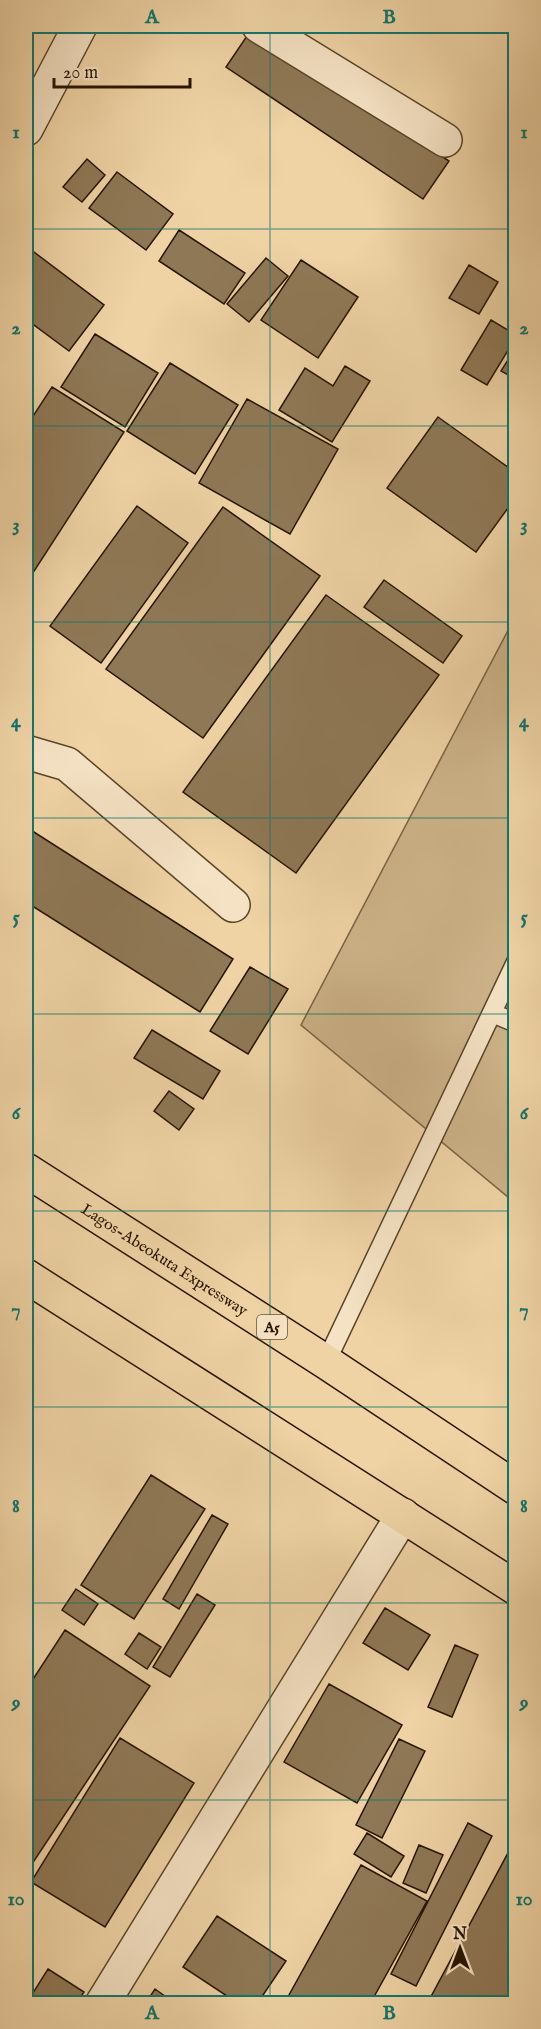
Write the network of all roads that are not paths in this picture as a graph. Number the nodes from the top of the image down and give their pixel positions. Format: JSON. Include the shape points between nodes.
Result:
{"nodes":[{"id":1,"x":80,"y":26,"type":"edge"},
{"id":2,"x":259,"y":26,"type":"edge"},
{"id":3,"x":26,"y":129,"type":"edge"},
{"id":4,"x":445,"y":140,"type":"dead end"},
{"id":5,"x":26,"y":752,"type":"edge"},
{"id":6,"x":233,"y":906,"type":"dead end"},
{"id":7,"x":516,"y":962,"type":"edge"},
{"id":8,"x":492,"y":1013,"type":"junction"},
{"id":9,"x":516,"y":1023,"type":"edge"},
{"id":10,"x":26,"y":1170,"type":"edge"},
{"id":11,"x":26,"y":1276,"type":"edge"},
{"id":12,"x":326,"y":1362,"type":"junction"},
{"id":13,"x":516,"y":1488,"type":"edge"},
{"id":14,"x":403,"y":1515,"type":"junction"},
{"id":15,"x":516,"y":1588,"type":"edge"},
{"id":16,"x":102,"y":2004,"type":"edge"}],
"edges":[{"from":1,"to":3,"type":"street"},
{"from":2,"to":4,"type":"street"},
{"from":5,"to":6,"type":"street","via":[[67,764]]},
{"from":7,"to":8,"type":"lane"},
{"from":8,"to":9,"type":"lane"},
{"from":8,"to":12,"type":"lane"},
{"from":10,"to":12,"type":"highway","name":"Lagos-Abeokuta Expressway","number":"A5"},
{"from":11,"to":14,"type":"highway"},
{"from":12,"to":13,"type":"highway","name":"Lagos-Abeokuta Expressway","number":"A5"},
{"from":14,"to":15,"type":"highway"},
{"from":14,"to":16,"type":"street"}]}
